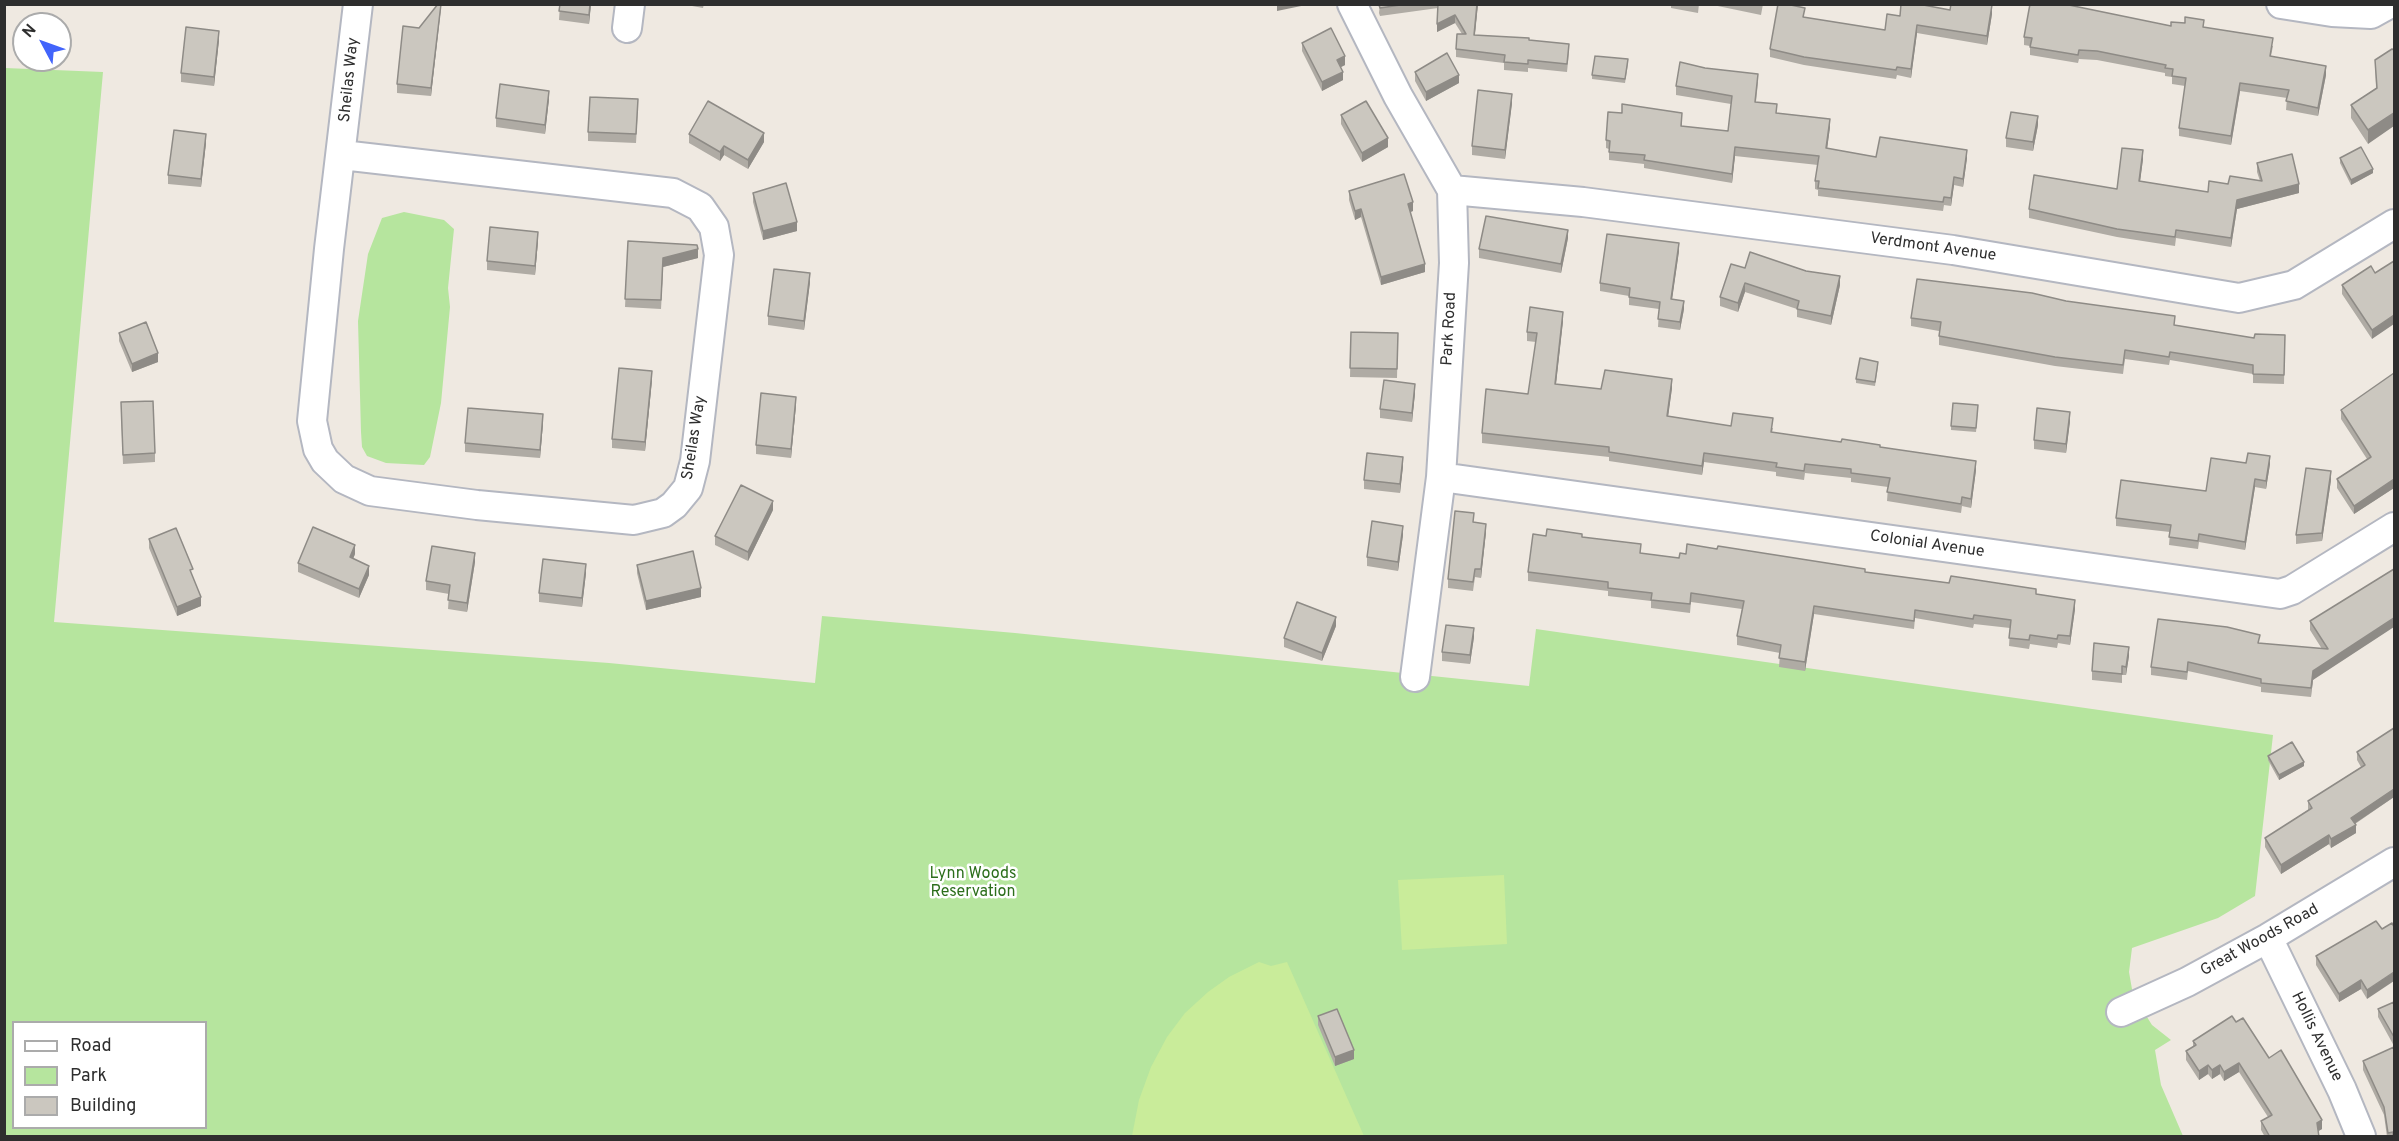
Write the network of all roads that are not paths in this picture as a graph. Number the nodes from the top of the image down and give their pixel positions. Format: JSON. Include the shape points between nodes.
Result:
{"nodes":[{"id":1,"x":358,"y":4,"type":"edge"},
{"id":2,"x":1352,"y":4,"type":"edge"},
{"id":3,"x":2281,"y":4,"type":"edge"},
{"id":4,"x":2389,"y":4,"type":"edge"},
{"id":5,"x":342,"y":155,"type":"junction"},
{"id":6,"x":1452,"y":190,"type":"junction"},
{"id":7,"x":2394,"y":224,"type":"edge"},
{"id":8,"x":1441,"y":477,"type":"junction"},
{"id":9,"x":2394,"y":527,"type":"edge"},
{"id":10,"x":1415,"y":677,"type":"dead end"},
{"id":11,"x":2394,"y":862,"type":"edge"},
{"id":12,"x":2268,"y":938,"type":"junction"},
{"id":13,"x":2121,"y":1012,"type":"dead end"},
{"id":14,"x":2361,"y":1137,"type":"edge"}],
"edges":[{"from":1,"to":5,"type":"street","name":"Sheilas Way"},
{"from":2,"to":6,"type":"street","name":"Park Road","via":[[1398,96]]},
{"from":3,"to":4,"type":"street","via":[[2371,14]]},
{"from":5,"to":5,"type":"street","name":"Sheilas Way","via":[[312,422],[318,449],[333,470],[344,480],[370,490],[477,505],[634,520],[656,515],[674,505],[688,488],[695,460],[719,255],[714,227],[700,207],[673,194]]},
{"from":6,"to":7,"type":"street","name":"Verdmont Avenue","via":[[1582,202],[1953,250],[2239,298],[2294,285]]},
{"from":6,"to":8,"type":"street","name":"Park Road","via":[[1454,263]]},
{"from":8,"to":9,"type":"street","name":"Colonial Avenue","via":[[2280,594]]},
{"from":8,"to":10,"type":"street","name":"Park Road"},
{"from":11,"to":12,"type":"street","name":"Great Woods Road"},
{"from":12,"to":13,"type":"street","name":"Great Woods Road"},
{"from":12,"to":14,"type":"street","name":"Hollis Avenue"}]}
